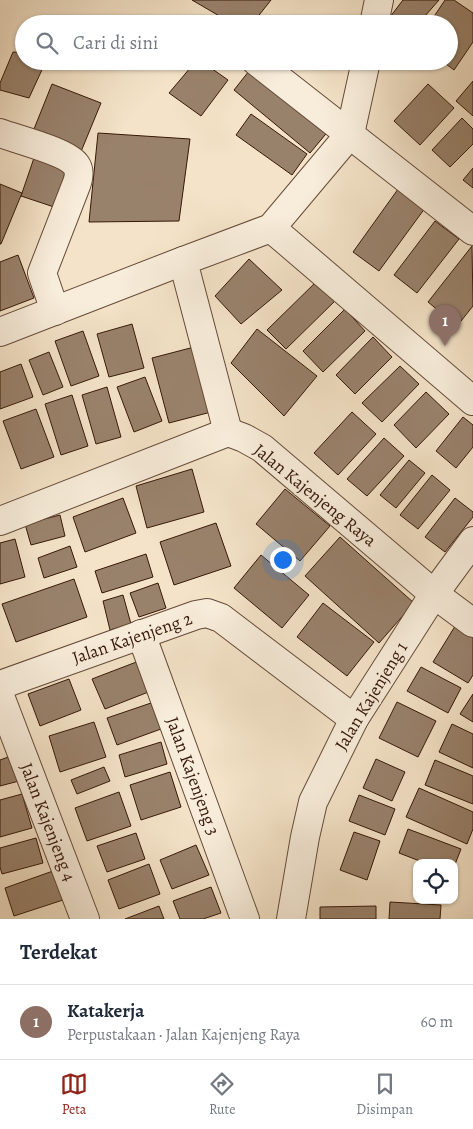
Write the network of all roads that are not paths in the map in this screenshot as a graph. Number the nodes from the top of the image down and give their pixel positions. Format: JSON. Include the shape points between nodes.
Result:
{"nodes":[{"id":1,"x":380,"y":0,"type":"edge"},
{"id":2,"x":376,"y":15,"type":"edge"},
{"id":3,"x":268,"y":70,"type":"edge"},
{"id":4,"x":364,"y":70,"type":"edge"},
{"id":5,"x":0,"y":134,"type":"edge"},
{"id":6,"x":350,"y":134,"type":"junction"},
{"id":7,"x":271,"y":228,"type":"junction"},
{"id":8,"x":473,"y":230,"type":"edge"},
{"id":9,"x":183,"y":261,"type":"junction"},
{"id":10,"x":55,"y":311,"type":"junction"},
{"id":11,"x":0,"y":332,"type":"edge"},
{"id":12,"x":473,"y":402,"type":"edge"},
{"id":13,"x":228,"y":432,"type":"junction"},
{"id":14,"x":0,"y":521,"type":"edge"},
{"id":15,"x":473,"y":542,"type":"edge"},
{"id":16,"x":434,"y":594,"type":"junction"},
{"id":17,"x":473,"y":623,"type":"edge"},
{"id":18,"x":141,"y":634,"type":"junction"},
{"id":19,"x":0,"y":685,"type":"edge"},
{"id":20,"x":0,"y":696,"type":"edge"},
{"id":21,"x":354,"y":719,"type":"junction"},
{"id":22,"x":85,"y":919,"type":"edge"},
{"id":23,"x":245,"y":919,"type":"edge"},
{"id":24,"x":291,"y":919,"type":"edge"}],
"edges":[{"from":1,"to":2,"type":"street"},
{"from":3,"to":6,"type":"street"},
{"from":4,"to":6,"type":"street"},
{"from":5,"to":10,"type":"street","via":[[53,151],[77,166],[76,188],[42,273]]},
{"from":6,"to":7,"type":"street"},
{"from":6,"to":8,"type":"street"},
{"from":7,"to":9,"type":"street"},
{"from":7,"to":12,"type":"street"},
{"from":9,"to":10,"type":"street"},
{"from":9,"to":13,"type":"street"},
{"from":10,"to":11,"type":"street"},
{"from":13,"to":14,"type":"street"},
{"from":13,"to":16,"type":"street","name":"Jalan Kajenjeng Raya","via":[[262,448]]},
{"from":15,"to":16,"type":"street","name":"Jalan Kajenjeng 1"},
{"from":16,"to":17,"type":"street","name":"Jalan Kajenjeng Raya"},
{"from":16,"to":21,"type":"street","name":"Jalan Kajenjeng 1"},
{"from":18,"to":19,"type":"street","name":"Jalan Kajenjeng 2"},
{"from":18,"to":21,"type":"street","name":"Jalan Kajenjeng 2","via":[[196,615],[215,615]]},
{"from":18,"to":23,"type":"street","name":"Jalan Kajenjeng 3"},
{"from":20,"to":22,"type":"street","name":"Jalan Kajenjeng 4"},
{"from":21,"to":24,"type":"street","name":"Jalan Kajenjeng 1","via":[[313,802]]}]}
